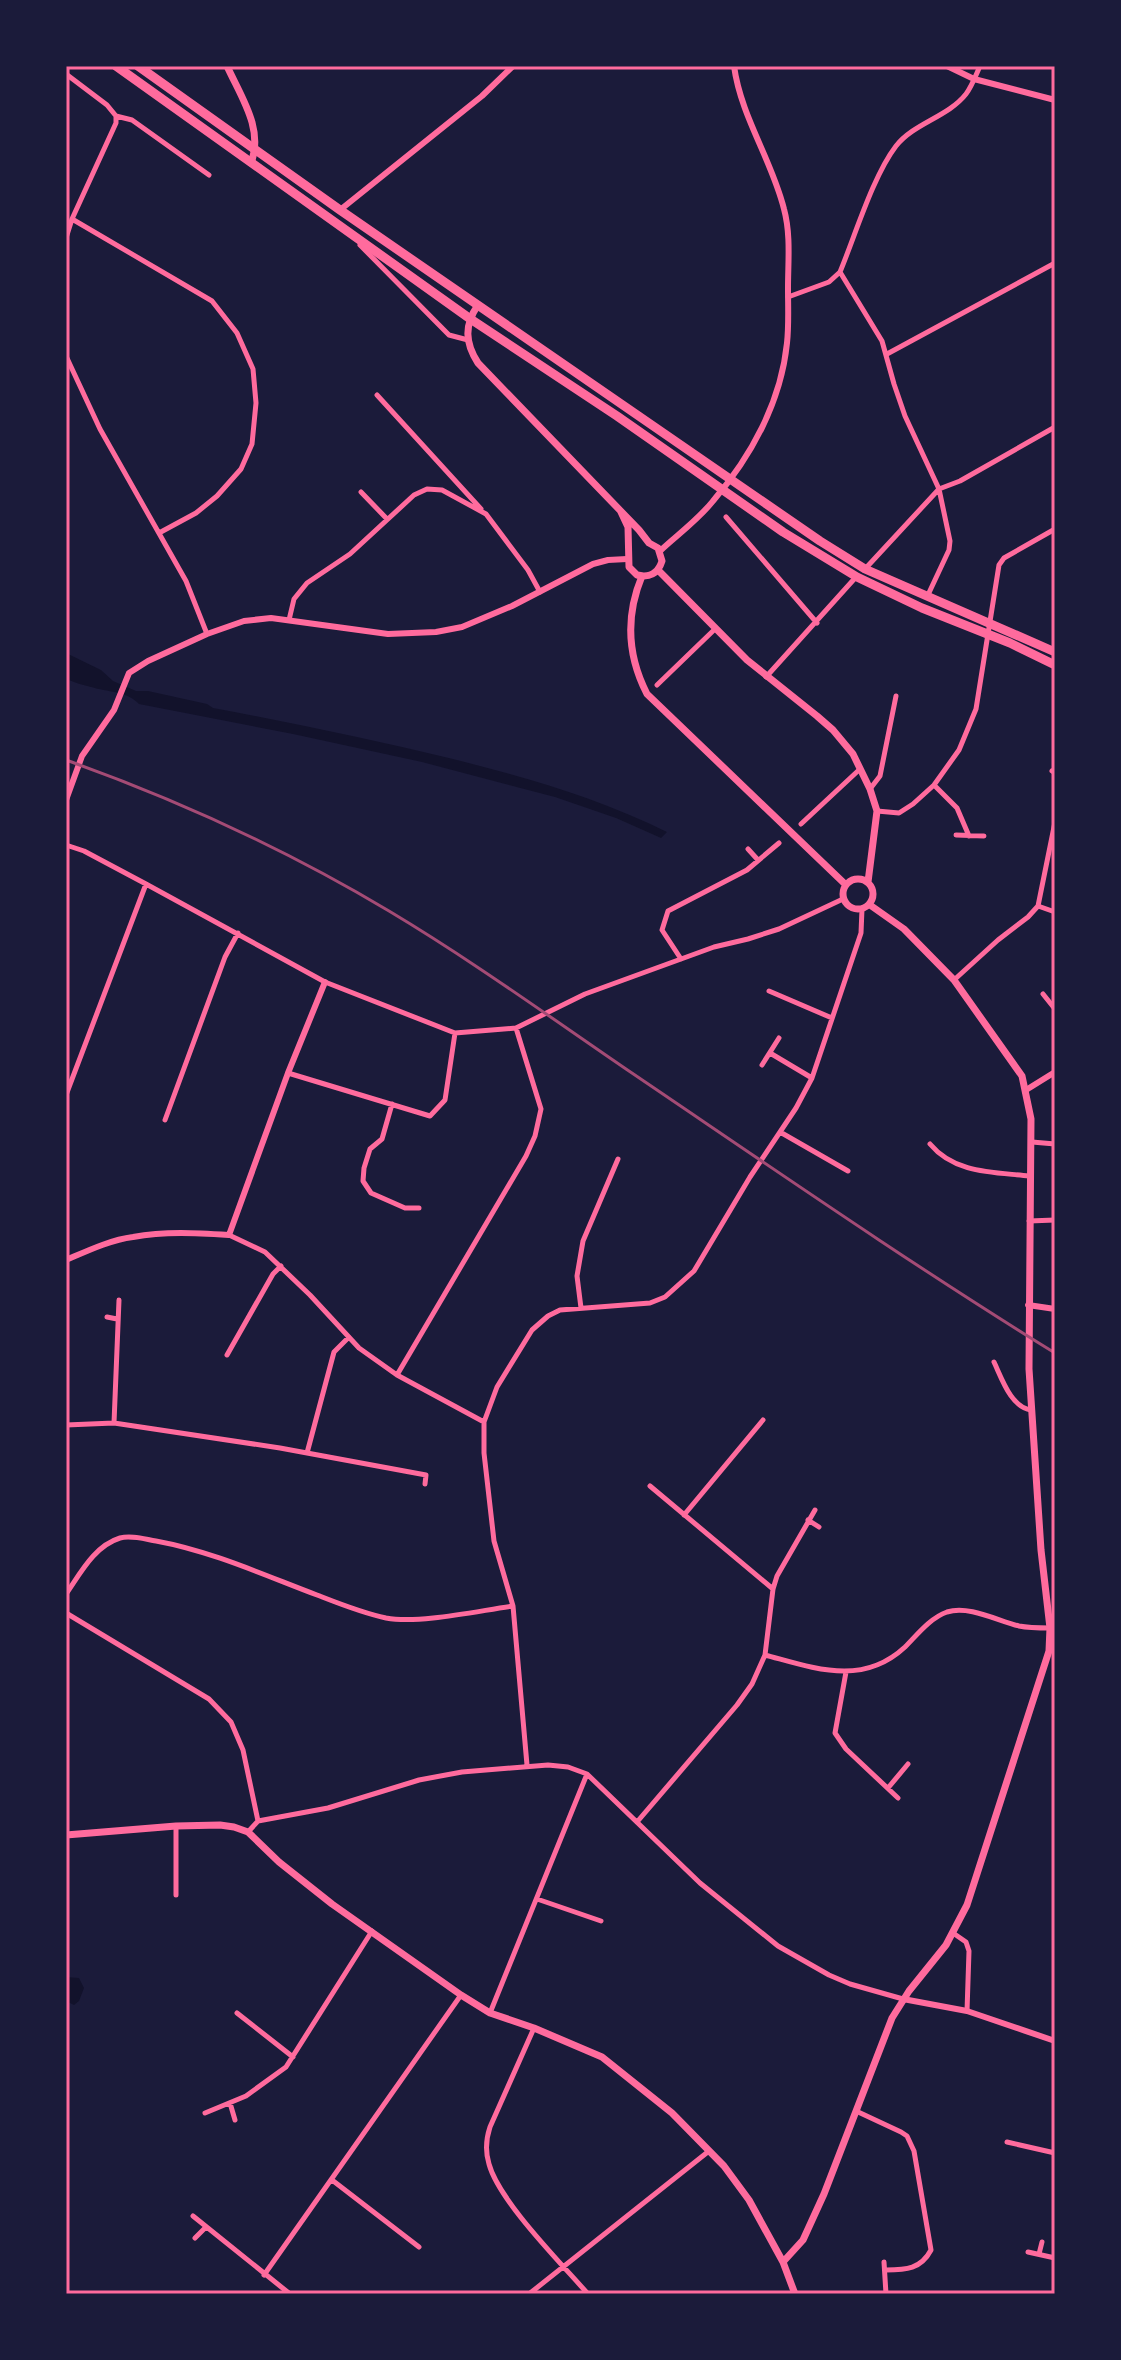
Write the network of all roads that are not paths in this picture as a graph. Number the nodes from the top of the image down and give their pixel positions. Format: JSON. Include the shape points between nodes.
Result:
{"nodes":[{"id":1,"x":116,"y":66,"type":"edge"},
{"id":2,"x":138,"y":66,"type":"edge"},
{"id":3,"x":227,"y":66,"type":"edge"},
{"id":4,"x":513,"y":66,"type":"edge"},
{"id":5,"x":734,"y":66,"type":"edge"},
{"id":6,"x":947,"y":66,"type":"edge"},
{"id":7,"x":980,"y":66,"type":"edge"},
{"id":8,"x":66,"y":74,"type":"edge"},
{"id":9,"x":974,"y":79,"type":"junction"},
{"id":10,"x":1055,"y":100,"type":"edge"},
{"id":11,"x":116,"y":116,"type":"junction"},
{"id":12,"x":256,"y":149,"type":"junction"},
{"id":13,"x":251,"y":163,"type":"junction"},
{"id":14,"x":209,"y":175,"type":"dead end"},
{"id":15,"x":340,"y":210,"type":"junction"},
{"id":16,"x":72,"y":219,"type":"junction"},
{"id":17,"x":347,"y":231,"type":"junction"},
{"id":18,"x":66,"y":238,"type":"edge"},
{"id":19,"x":1055,"y":263,"type":"edge"},
{"id":20,"x":840,"y":272,"type":"junction"},
{"id":21,"x":788,"y":297,"type":"junction"},
{"id":22,"x":478,"y":305,"type":"junction"},
{"id":23,"x":469,"y":318,"type":"junction"},
{"id":24,"x":468,"y":340,"type":"junction"},
{"id":25,"x":886,"y":354,"type":"junction"},
{"id":26,"x":66,"y":356,"type":"edge"},
{"id":27,"x":377,"y":395,"type":"dead end"},
{"id":28,"x":1055,"y":427,"type":"edge"},
{"id":29,"x":730,"y":479,"type":"junction"},
{"id":30,"x":939,"y":489,"type":"junction"},
{"id":31,"x":722,"y":491,"type":"junction"},
{"id":32,"x":361,"y":492,"type":"dead end"},
{"id":33,"x":621,"y":512,"type":"junction"},
{"id":34,"x":486,"y":514,"type":"junction"},
{"id":35,"x":726,"y":517,"type":"dead end"},
{"id":36,"x":387,"y":519,"type":"junction"},
{"id":37,"x":1055,"y":529,"type":"edge"},
{"id":38,"x":159,"y":533,"type":"junction"},
{"id":39,"x":649,"y":543,"type":"junction"},
{"id":40,"x":660,"y":551,"type":"junction"},
{"id":41,"x":629,"y":554,"type":"junction"},
{"id":42,"x":865,"y":569,"type":"junction"},
{"id":43,"x":658,"y":570,"type":"junction"},
{"id":44,"x":642,"y":576,"type":"junction"},
{"id":45,"x":857,"y":577,"type":"junction"},
{"id":46,"x":540,"y":592,"type":"junction"},
{"id":47,"x":927,"y":597,"type":"junction"},
{"id":48,"x":289,"y":620,"type":"junction"},
{"id":49,"x":991,"y":622,"type":"junction"},
{"id":50,"x":817,"y":623,"type":"junction"},
{"id":51,"x":715,"y":629,"type":"junction"},
{"id":52,"x":207,"y":634,"type":"junction"},
{"id":53,"x":987,"y":636,"type":"junction"},
{"id":54,"x":1055,"y":652,"type":"edge"},
{"id":55,"x":1055,"y":665,"type":"edge"},
{"id":56,"x":766,"y":677,"type":"junction"},
{"id":57,"x":657,"y":685,"type":"dead end"},
{"id":58,"x":896,"y":696,"type":"dead end"},
{"id":59,"x":860,"y":769,"type":"junction"},
{"id":60,"x":934,"y":785,"type":"junction"},
{"id":61,"x":870,"y":789,"type":"junction"},
{"id":62,"x":66,"y":800,"type":"edge"},
{"id":63,"x":877,"y":811,"type":"junction"},
{"id":64,"x":1055,"y":822,"type":"edge"},
{"id":65,"x":801,"y":824,"type":"dead end"},
{"id":66,"x":956,"y":835,"type":"dead end"},
{"id":67,"x":969,"y":836,"type":"junction"},
{"id":68,"x":984,"y":836,"type":"dead end"},
{"id":69,"x":779,"y":843,"type":"dead end"},
{"id":70,"x":66,"y":845,"type":"edge"},
{"id":71,"x":748,"y":849,"type":"dead end"},
{"id":72,"x":758,"y":860,"type":"junction"},
{"id":73,"x":868,"y":882,"type":"junction"},
{"id":74,"x":146,"y":884,"type":"junction"},
{"id":75,"x":846,"y":885,"type":"junction"},
{"id":76,"x":843,"y":899,"type":"junction"},
{"id":77,"x":1038,"y":906,"type":"junction"},
{"id":78,"x":866,"y":907,"type":"junction"},
{"id":79,"x":1055,"y":912,"type":"edge"},
{"id":80,"x":238,"y":933,"type":"junction"},
{"id":81,"x":681,"y":959,"type":"junction"},
{"id":82,"x":954,"y":980,"type":"junction"},
{"id":83,"x":325,"y":982,"type":"junction"},
{"id":84,"x":769,"y":991,"type":"dead end"},
{"id":85,"x":1043,"y":994,"type":"dead end"},
{"id":86,"x":1055,"y":1009,"type":"edge"},
{"id":87,"x":832,"y":1018,"type":"junction"},
{"id":88,"x":516,"y":1028,"type":"junction"},
{"id":89,"x":455,"y":1033,"type":"junction"},
{"id":90,"x":779,"y":1038,"type":"dead end"},
{"id":91,"x":770,"y":1053,"type":"junction"},
{"id":92,"x":762,"y":1065,"type":"dead end"},
{"id":93,"x":1055,"y":1072,"type":"edge"},
{"id":94,"x":288,"y":1073,"type":"junction"},
{"id":95,"x":812,"y":1078,"type":"junction"},
{"id":96,"x":1026,"y":1090,"type":"junction"},
{"id":97,"x":66,"y":1095,"type":"edge"},
{"id":98,"x":392,"y":1104,"type":"junction"},
{"id":99,"x":165,"y":1120,"type":"dead end"},
{"id":100,"x":780,"y":1132,"type":"junction"},
{"id":101,"x":1032,"y":1142,"type":"junction"},
{"id":102,"x":930,"y":1144,"type":"dead end"},
{"id":103,"x":1055,"y":1144,"type":"edge"},
{"id":104,"x":618,"y":1159,"type":"dead end"},
{"id":105,"x":848,"y":1171,"type":"dead end"},
{"id":106,"x":1029,"y":1176,"type":"junction"},
{"id":107,"x":419,"y":1208,"type":"dead end"},
{"id":108,"x":1055,"y":1220,"type":"edge"},
{"id":109,"x":1029,"y":1221,"type":"junction"},
{"id":110,"x":229,"y":1235,"type":"junction"},
{"id":111,"x":66,"y":1260,"type":"edge"},
{"id":112,"x":281,"y":1266,"type":"junction"},
{"id":113,"x":119,"y":1300,"type":"dead end"},
{"id":114,"x":1028,"y":1305,"type":"junction"},
{"id":115,"x":581,"y":1308,"type":"junction"},
{"id":116,"x":1055,"y":1309,"type":"edge"},
{"id":117,"x":107,"y":1317,"type":"dead end"},
{"id":118,"x":117,"y":1319,"type":"junction"},
{"id":119,"x":349,"y":1337,"type":"junction"},
{"id":120,"x":227,"y":1355,"type":"dead end"},
{"id":121,"x":994,"y":1362,"type":"dead end"},
{"id":122,"x":397,"y":1375,"type":"junction"},
{"id":123,"x":1031,"y":1410,"type":"junction"},
{"id":124,"x":763,"y":1420,"type":"dead end"},
{"id":125,"x":484,"y":1422,"type":"junction"},
{"id":126,"x":114,"y":1423,"type":"junction"},
{"id":127,"x":66,"y":1425,"type":"edge"},
{"id":128,"x":307,"y":1453,"type":"junction"},
{"id":129,"x":425,"y":1484,"type":"dead end"},
{"id":130,"x":650,"y":1486,"type":"dead end"},
{"id":131,"x":815,"y":1510,"type":"dead end"},
{"id":132,"x":684,"y":1515,"type":"junction"},
{"id":133,"x":808,"y":1520,"type":"junction"},
{"id":134,"x":819,"y":1527,"type":"dead end"},
{"id":135,"x":773,"y":1589,"type":"junction"},
{"id":136,"x":66,"y":1594,"type":"edge"},
{"id":137,"x":513,"y":1606,"type":"junction"},
{"id":138,"x":66,"y":1613,"type":"edge"},
{"id":139,"x":1050,"y":1628,"type":"junction"},
{"id":140,"x":1052,"y":1642,"type":"edge"},
{"id":141,"x":765,"y":1655,"type":"junction"},
{"id":142,"x":846,"y":1672,"type":"junction"},
{"id":143,"x":908,"y":1764,"type":"dead end"},
{"id":144,"x":527,"y":1765,"type":"junction"},
{"id":145,"x":587,"y":1774,"type":"junction"},
{"id":146,"x":888,"y":1788,"type":"junction"},
{"id":147,"x":898,"y":1798,"type":"dead end"},
{"id":148,"x":258,"y":1821,"type":"junction"},
{"id":149,"x":637,"y":1822,"type":"junction"},
{"id":150,"x":176,"y":1826,"type":"junction"},
{"id":151,"x":248,"y":1832,"type":"junction"},
{"id":152,"x":66,"y":1835,"type":"edge"},
{"id":153,"x":176,"y":1895,"type":"dead end"},
{"id":154,"x":537,"y":1899,"type":"junction"},
{"id":155,"x":592,"y":1917,"type":"junction"},
{"id":156,"x":601,"y":1921,"type":"dead end"},
{"id":157,"x":588,"y":1927,"type":"dead end"},
{"id":158,"x":372,"y":1931,"type":"junction"},
{"id":159,"x":953,"y":1933,"type":"junction"},
{"id":160,"x":461,"y":1995,"type":"junction"},
{"id":161,"x":903,"y":1999,"type":"junction"},
{"id":162,"x":967,"y":2011,"type":"junction"},
{"id":163,"x":237,"y":2013,"type":"dead end"},
{"id":164,"x":490,"y":2013,"type":"junction"},
{"id":165,"x":534,"y":2028,"type":"junction"},
{"id":166,"x":1055,"y":2041,"type":"edge"},
{"id":167,"x":293,"y":2057,"type":"junction"},
{"id":168,"x":230,"y":2103,"type":"junction"},
{"id":169,"x":856,"y":2111,"type":"junction"},
{"id":170,"x":205,"y":2113,"type":"dead end"},
{"id":171,"x":235,"y":2120,"type":"dead end"},
{"id":172,"x":1018,"y":2135,"type":"dead end"},
{"id":173,"x":1007,"y":2142,"type":"dead end"},
{"id":174,"x":1016,"y":2144,"type":"junction"},
{"id":175,"x":710,"y":2151,"type":"junction"},
{"id":176,"x":1055,"y":2153,"type":"edge"},
{"id":177,"x":332,"y":2180,"type":"junction"},
{"id":178,"x":193,"y":2216,"type":"dead end"},
{"id":179,"x":206,"y":2227,"type":"junction"},
{"id":180,"x":195,"y":2238,"type":"dead end"},
{"id":181,"x":1042,"y":2242,"type":"dead end"},
{"id":182,"x":419,"y":2247,"type":"dead end"},
{"id":183,"x":1028,"y":2252,"type":"dead end"},
{"id":184,"x":1039,"y":2254,"type":"junction"},
{"id":185,"x":1055,"y":2258,"type":"edge"},
{"id":186,"x":783,"y":2262,"type":"junction"},
{"id":187,"x":884,"y":2262,"type":"dead end"},
{"id":188,"x":565,"y":2267,"type":"junction"},
{"id":189,"x":886,"y":2270,"type":"junction"},
{"id":190,"x":264,"y":2275,"type":"junction"},
{"id":191,"x":290,"y":2294,"type":"edge"},
{"id":192,"x":529,"y":2294,"type":"edge"},
{"id":193,"x":588,"y":2294,"type":"edge"},
{"id":194,"x":795,"y":2294,"type":"edge"},
{"id":195,"x":886,"y":2294,"type":"edge"}],
"edges":[{"from":1,"to":13,"type":"highway"},
{"from":2,"to":12,"type":"highway"},
{"from":3,"to":12,"type":"main road","via":[[256,129]]},
{"from":4,"to":15,"type":"street"},
{"from":5,"to":21,"type":"street","via":[[748,119],[785,212]]},
{"from":6,"to":9,"type":"street"},
{"from":7,"to":9,"type":"street"},
{"from":8,"to":11,"type":"street"},
{"from":9,"to":10,"type":"street"},
{"from":9,"to":20,"type":"street","via":[[955,104],[894,147]]},
{"from":11,"to":14,"type":"street","via":[[132,120]]},
{"from":11,"to":16,"type":"street"},
{"from":12,"to":13,"type":"main road"},
{"from":12,"to":15,"type":"highway"},
{"from":13,"to":17,"type":"highway"},
{"from":15,"to":22,"type":"highway"},
{"from":16,"to":18,"type":"street"},
{"from":16,"to":38,"type":"street","via":[[212,301],[237,333],[253,369],[252,444],[241,469],[196,513]]},
{"from":17,"to":23,"type":"highway"},
{"from":17,"to":24,"type":"street","via":[[449,335]]},
{"from":19,"to":25,"type":"street"},
{"from":20,"to":21,"type":"street","via":[[829,282]]},
{"from":20,"to":25,"type":"street"},
{"from":21,"to":29,"type":"street","via":[[787,344],[773,404]]},
{"from":22,"to":23,"type":"main road"},
{"from":22,"to":29,"type":"highway"},
{"from":23,"to":24,"type":"main road"},
{"from":23,"to":31,"type":"highway"},
{"from":24,"to":33,"type":"main road","via":[[478,363]]},
{"from":25,"to":30,"type":"street","via":[[905,416]]},
{"from":26,"to":38,"type":"street"},
{"from":27,"to":34,"type":"street"},
{"from":28,"to":30,"type":"street"},
{"from":29,"to":31,"type":"street"},
{"from":29,"to":42,"type":"highway"},
{"from":30,"to":42,"type":"street"},
{"from":30,"to":47,"type":"street","via":[[949,550]]},
{"from":31,"to":40,"type":"street"},
{"from":31,"to":45,"type":"highway"},
{"from":32,"to":36,"type":"street"},
{"from":33,"to":39,"type":"main road"},
{"from":33,"to":41,"type":"main road","via":[[628,527]]},
{"from":34,"to":36,"type":"street","via":[[449,493],[427,489]]},
{"from":34,"to":46,"type":"street"},
{"from":35,"to":50,"type":"street"},
{"from":36,"to":48,"type":"street","via":[[300,590]]},
{"from":37,"to":49,"type":"street","via":[[999,565]]},
{"from":38,"to":52,"type":"street"},
{"from":39,"to":40,"type":"main road"},
{"from":39,"to":41,"type":"main road","via":[[636,544]]},
{"from":40,"to":43,"type":"main road"},
{"from":41,"to":44,"type":"main road","via":[[632,571]]},
{"from":41,"to":46,"type":"street","via":[[593,564]]},
{"from":42,"to":47,"type":"highway"},
{"from":43,"to":44,"type":"main road"},
{"from":43,"to":51,"type":"main road"},
{"from":44,"to":75,"type":"main road","via":[[629,629],[637,674],[647,694]]},
{"from":45,"to":50,"type":"street"},
{"from":45,"to":53,"type":"highway"},
{"from":46,"to":48,"type":"street","via":[[462,627],[436,632],[388,634]]},
{"from":47,"to":49,"type":"highway"},
{"from":48,"to":52,"type":"street","via":[[244,621]]},
{"from":49,"to":53,"type":"street"},
{"from":49,"to":54,"type":"highway"},
{"from":50,"to":56,"type":"street"},
{"from":51,"to":56,"type":"main road"},
{"from":51,"to":57,"type":"street"},
{"from":52,"to":62,"type":"street","via":[[129,673],[114,710],[82,756]]},
{"from":53,"to":55,"type":"highway"},
{"from":53,"to":60,"type":"street","via":[[969,729]]},
{"from":56,"to":59,"type":"main road","via":[[833,730]]},
{"from":58,"to":61,"type":"street","via":[[880,776]]},
{"from":59,"to":61,"type":"main road"},
{"from":59,"to":65,"type":"street"},
{"from":60,"to":63,"type":"street","via":[[899,813]]},
{"from":60,"to":67,"type":"street","via":[[957,808]]},
{"from":61,"to":63,"type":"main road"},
{"from":63,"to":73,"type":"main road"},
{"from":64,"to":77,"type":"street"},
{"from":66,"to":67,"type":"street"},
{"from":67,"to":68,"type":"street"},
{"from":69,"to":72,"type":"street"},
{"from":70,"to":74,"type":"street"},
{"from":71,"to":72,"type":"street"},
{"from":72,"to":81,"type":"street","via":[[668,911],[662,930]]},
{"from":73,"to":75,"type":"main road","via":[[858,878]]},
{"from":73,"to":78,"type":"main road","via":[[874,896]]},
{"from":74,"to":80,"type":"street"},
{"from":74,"to":97,"type":"street"},
{"from":75,"to":76,"type":"main road"},
{"from":76,"to":78,"type":"main road","via":[[850,907]]},
{"from":76,"to":81,"type":"street","via":[[779,929]]},
{"from":77,"to":79,"type":"street"},
{"from":77,"to":82,"type":"street"},
{"from":78,"to":82,"type":"main road","via":[[904,929]]},
{"from":78,"to":87,"type":"street"},
{"from":80,"to":83,"type":"street"},
{"from":80,"to":99,"type":"street"},
{"from":81,"to":88,"type":"street","via":[[585,994]]},
{"from":82,"to":96,"type":"main road","via":[[1004,1047]]},
{"from":83,"to":89,"type":"street"},
{"from":83,"to":94,"type":"street"},
{"from":84,"to":87,"type":"street"},
{"from":85,"to":86,"type":"street"},
{"from":87,"to":95,"type":"street"},
{"from":88,"to":89,"type":"street"},
{"from":88,"to":122,"type":"street","via":[[541,1109],[535,1136]]},
{"from":89,"to":98,"type":"street","via":[[445,1100],[430,1116]]},
{"from":90,"to":91,"type":"street"},
{"from":91,"to":92,"type":"street"},
{"from":91,"to":95,"type":"street"},
{"from":93,"to":96,"type":"street"},
{"from":94,"to":98,"type":"street"},
{"from":94,"to":110,"type":"street"},
{"from":95,"to":100,"type":"street"},
{"from":96,"to":101,"type":"main road"},
{"from":98,"to":107,"type":"street","via":[[382,1139],[370,1149],[363,1181],[371,1193],[405,1208]]},
{"from":100,"to":105,"type":"street"},
{"from":100,"to":115,"type":"street","via":[[694,1271],[665,1297]]},
{"from":101,"to":103,"type":"street"},
{"from":101,"to":106,"type":"main road"},
{"from":102,"to":106,"type":"street","via":[[970,1170]]},
{"from":104,"to":115,"type":"street","via":[[583,1241],[577,1276]]},
{"from":106,"to":109,"type":"main road"},
{"from":108,"to":109,"type":"street"},
{"from":109,"to":114,"type":"main road"},
{"from":110,"to":111,"type":"street","via":[[130,1237]]},
{"from":110,"to":112,"type":"street"},
{"from":112,"to":119,"type":"street"},
{"from":112,"to":120,"type":"street"},
{"from":113,"to":118,"type":"street"},
{"from":114,"to":116,"type":"street"},
{"from":114,"to":123,"type":"main road"},
{"from":115,"to":125,"type":"street","via":[[560,1310],[532,1330],[497,1387]]},
{"from":117,"to":118,"type":"street"},
{"from":118,"to":126,"type":"street"},
{"from":119,"to":122,"type":"street"},
{"from":119,"to":128,"type":"street","via":[[334,1352]]},
{"from":121,"to":123,"type":"street","via":[[1014,1400]]},
{"from":122,"to":125,"type":"street"},
{"from":123,"to":139,"type":"main road"},
{"from":124,"to":132,"type":"street"},
{"from":125,"to":137,"type":"street","via":[[494,1541]]},
{"from":126,"to":127,"type":"street"},
{"from":126,"to":128,"type":"street"},
{"from":128,"to":129,"type":"street","via":[[426,1475]]},
{"from":130,"to":132,"type":"street"},
{"from":131,"to":133,"type":"street"},
{"from":132,"to":135,"type":"street"},
{"from":133,"to":134,"type":"street"},
{"from":133,"to":135,"type":"street"},
{"from":135,"to":141,"type":"street"},
{"from":136,"to":137,"type":"street","via":[[92,1557],[123,1537],[178,1545],[389,1618]]},
{"from":137,"to":144,"type":"street"},
{"from":138,"to":148,"type":"street","via":[[209,1699],[231,1722],[243,1750]]},
{"from":139,"to":140,"type":"main road"},
{"from":139,"to":142,"type":"street","via":[[949,1611],[890,1659]]},
{"from":140,"to":159,"type":"main road","via":[[974,1885]]},
{"from":141,"to":142,"type":"street"},
{"from":141,"to":149,"type":"street","via":[[737,1705]]},
{"from":142,"to":146,"type":"street","via":[[835,1733]]},
{"from":143,"to":146,"type":"street"},
{"from":144,"to":145,"type":"street","via":[[568,1767]]},
{"from":144,"to":148,"type":"street","via":[[419,1780],[328,1808]]},
{"from":145,"to":149,"type":"street"},
{"from":145,"to":154,"type":"street"},
{"from":146,"to":147,"type":"street"},
{"from":148,"to":151,"type":"street"},
{"from":149,"to":161,"type":"street","via":[[700,1883],[778,1946],[850,1984]]},
{"from":150,"to":151,"type":"main road","via":[[220,1825]]},
{"from":150,"to":152,"type":"main road"},
{"from":150,"to":153,"type":"street"},
{"from":151,"to":158,"type":"main road","via":[[279,1862]]},
{"from":154,"to":155,"type":"street"},
{"from":154,"to":164,"type":"street"},
{"from":155,"to":156,"type":"street"},
{"from":155,"to":157,"type":"street"},
{"from":158,"to":160,"type":"main road"},
{"from":158,"to":167,"type":"street"},
{"from":159,"to":161,"type":"main road"},
{"from":159,"to":162,"type":"street","via":[[968,1946]]},
{"from":160,"to":164,"type":"main road"},
{"from":160,"to":177,"type":"street"},
{"from":161,"to":162,"type":"street"},
{"from":161,"to":169,"type":"main road"},
{"from":162,"to":166,"type":"street"},
{"from":163,"to":167,"type":"street"},
{"from":164,"to":165,"type":"main road"},
{"from":165,"to":175,"type":"main road","via":[[602,2057]]},
{"from":165,"to":188,"type":"street","via":[[490,2127],[487,2156],[502,2190]]},
{"from":167,"to":168,"type":"street","via":[[276,2076]]},
{"from":168,"to":170,"type":"street"},
{"from":168,"to":171,"type":"street"},
{"from":169,"to":186,"type":"main road","via":[[803,2240]]},
{"from":169,"to":189,"type":"street","via":[[907,2136],[914,2151],[931,2250],[917,2266]]},
{"from":172,"to":174,"type":"street"},
{"from":173,"to":174,"type":"street"},
{"from":174,"to":176,"type":"street"},
{"from":175,"to":186,"type":"main road","via":[[749,2200]]},
{"from":175,"to":188,"type":"street"},
{"from":177,"to":182,"type":"street"},
{"from":177,"to":190,"type":"street"},
{"from":178,"to":179,"type":"street"},
{"from":179,"to":180,"type":"street"},
{"from":179,"to":190,"type":"street"},
{"from":181,"to":184,"type":"street"},
{"from":183,"to":184,"type":"street"},
{"from":184,"to":185,"type":"street"},
{"from":186,"to":194,"type":"main road"},
{"from":187,"to":189,"type":"street"},
{"from":188,"to":192,"type":"street"},
{"from":188,"to":193,"type":"street"},
{"from":189,"to":195,"type":"street"},
{"from":190,"to":191,"type":"street"}]}
